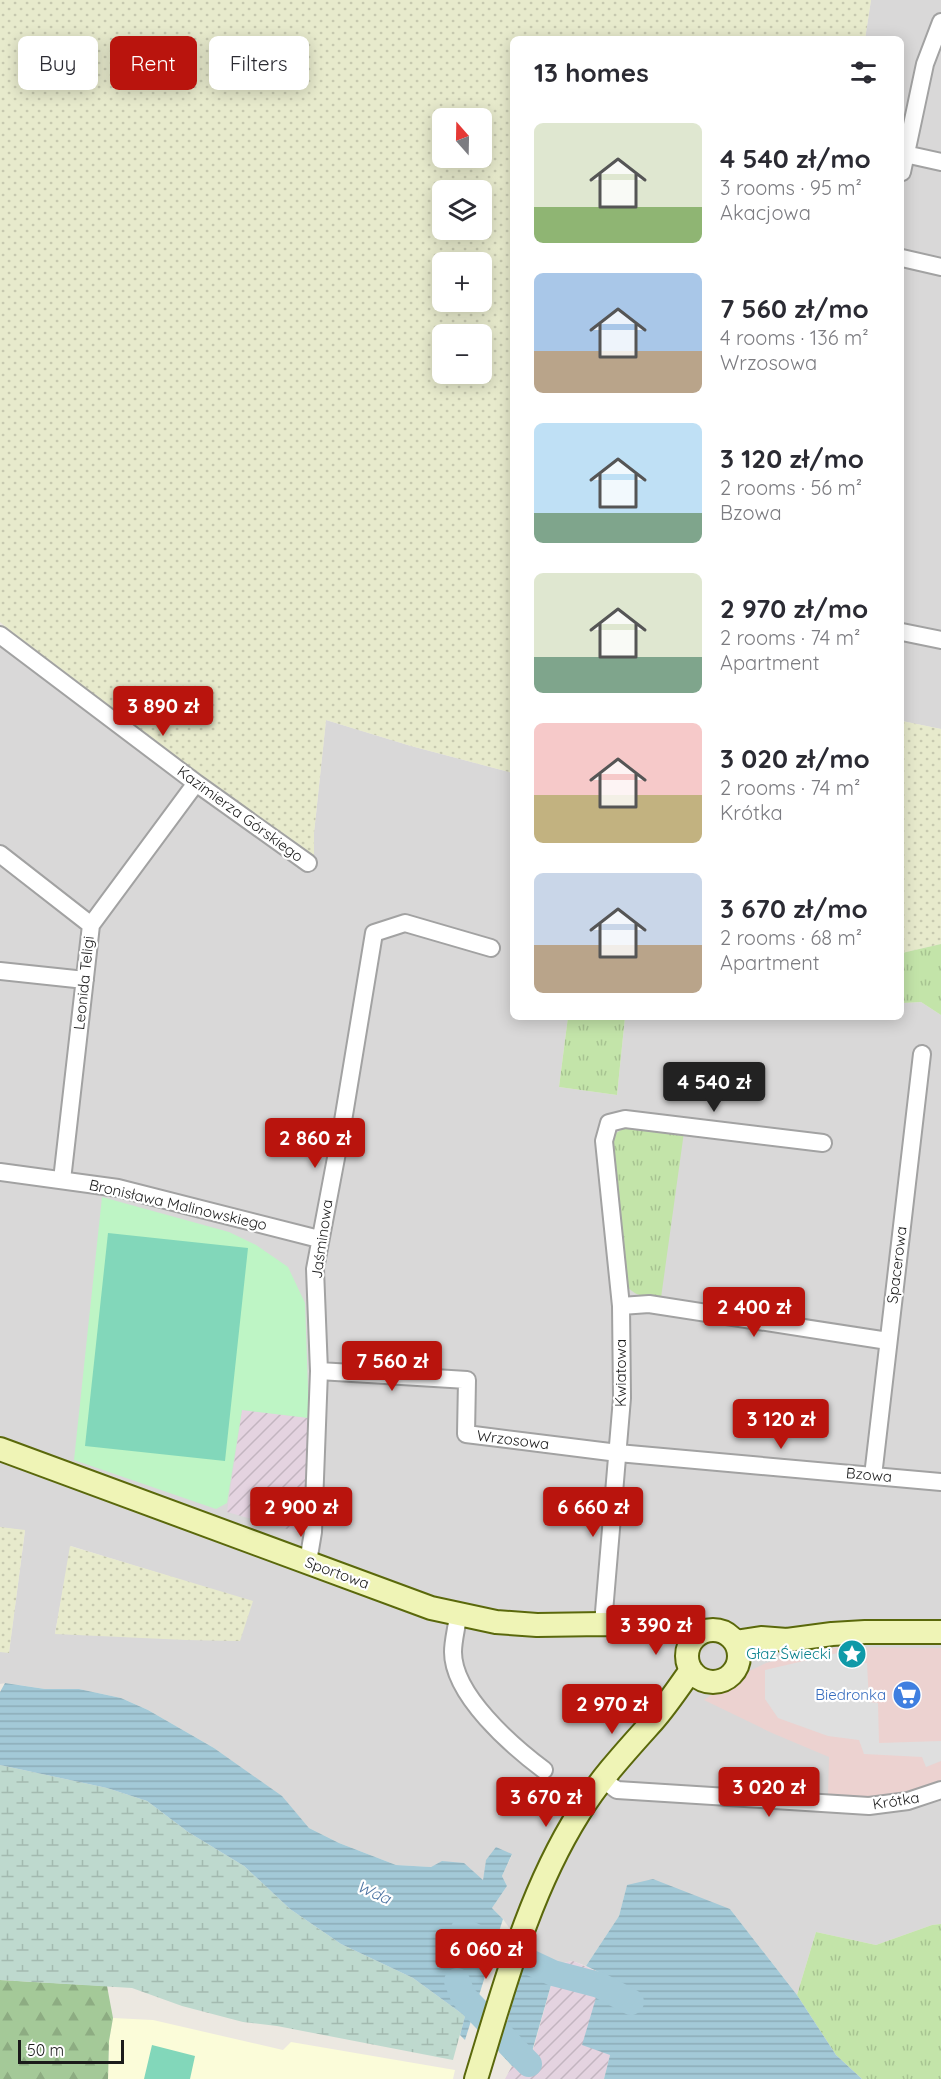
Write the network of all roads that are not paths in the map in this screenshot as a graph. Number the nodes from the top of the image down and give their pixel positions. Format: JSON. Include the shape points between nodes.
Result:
{"nodes":[{"id":1,"x":941,"y":22,"type":"edge"},
{"id":2,"x":905,"y":154,"type":"junction"},
{"id":3,"x":904,"y":160,"type":"edge"},
{"id":4,"x":941,"y":162,"type":"edge"},
{"id":5,"x":904,"y":258,"type":"edge"},
{"id":6,"x":941,"y":267,"type":"edge"},
{"id":7,"x":904,"y":632,"type":"edge"},
{"id":8,"x":0,"y":635,"type":"edge"},
{"id":9,"x":941,"y":640,"type":"edge"},
{"id":10,"x":196,"y":783,"type":"junction"},
{"id":11,"x":0,"y":854,"type":"edge"},
{"id":12,"x":308,"y":863,"type":"dead end"},
{"id":13,"x":91,"y":925,"type":"junction"},
{"id":14,"x":490,"y":948,"type":"dead end"},
{"id":15,"x":0,"y":971,"type":"edge"},
{"id":16,"x":85,"y":980,"type":"junction"},
{"id":17,"x":922,"y":1054,"type":"dead end"},
{"id":18,"x":823,"y":1143,"type":"dead end"},
{"id":19,"x":0,"y":1172,"type":"edge"},
{"id":20,"x":62,"y":1180,"type":"junction"},
{"id":21,"x":319,"y":1239,"type":"junction"},
{"id":22,"x":621,"y":1306,"type":"junction"},
{"id":23,"x":888,"y":1341,"type":"junction"},
{"id":24,"x":319,"y":1371,"type":"junction"},
{"id":25,"x":0,"y":1449,"type":"edge"},
{"id":26,"x":618,"y":1453,"type":"junction"},
{"id":27,"x":873,"y":1476,"type":"junction"},
{"id":28,"x":941,"y":1482,"type":"edge"},
{"id":29,"x":308,"y":1563,"type":"junction"},
{"id":30,"x":459,"y":1615,"type":"junction"},
{"id":31,"x":603,"y":1624,"type":"junction"},
{"id":32,"x":941,"y":1632,"type":"edge"},
{"id":33,"x":737,"y":1651,"type":"junction"},
{"id":34,"x":695,"y":1659,"type":"junction"},
{"id":35,"x":544,"y":1770,"type":"dead end"},
{"id":36,"x":602,"y":1779,"type":"junction"},
{"id":37,"x":941,"y":1790,"type":"edge"},
{"id":38,"x":477,"y":2076,"type":"edge"}],
"edges":[{"from":1,"to":2,"type":"street","via":[[925,64]]},
{"from":2,"to":3,"type":"street"},
{"from":2,"to":4,"type":"street"},
{"from":5,"to":6,"type":"street"},
{"from":7,"to":9,"type":"street"},
{"from":8,"to":10,"type":"street","name":"Kazimierza Górskiego"},
{"from":10,"to":12,"type":"street","name":"Kazimierza Górskiego"},
{"from":10,"to":13,"type":"street","name":"Leonida Teligi"},
{"from":11,"to":13,"type":"street"},
{"from":13,"to":16,"type":"street","name":"Leonida Teligi"},
{"from":14,"to":21,"type":"street","name":"Jaśminowa","via":[[405,923],[374,933]]},
{"from":15,"to":16,"type":"street"},
{"from":16,"to":20,"type":"street","name":"Leonida Teligi"},
{"from":17,"to":23,"type":"street","name":"Spacerowa"},
{"from":18,"to":22,"type":"street","name":"Kwiatowa","via":[[625,1119],[609,1123],[604,1141]]},
{"from":19,"to":20,"type":"street","name":"Bronisława Malinowskiego"},
{"from":20,"to":21,"type":"street","name":"Bronisława Malinowskiego","via":[[118,1188]]},
{"from":21,"to":24,"type":"street","name":"Jaśminowa","via":[[315,1269]]},
{"from":22,"to":23,"type":"street","via":[[649,1304]]},
{"from":22,"to":26,"type":"street","name":"Kwiatowa"},
{"from":23,"to":27,"type":"street","name":"Spacerowa"},
{"from":24,"to":26,"type":"street","name":"Wrzosowa","via":[[467,1380],[466,1434]]},
{"from":24,"to":29,"type":"street","name":"Jaśminowa","via":[[313,1532]]},
{"from":25,"to":29,"type":"street","name":"Sportowa"},
{"from":26,"to":27,"type":"street","name":"Bzowa"},
{"from":26,"to":31,"type":"street","name":"Kwiatowa"},
{"from":27,"to":28,"type":"street","name":"Bzowa"},
{"from":29,"to":30,"type":"street","name":"Sportowa"},
{"from":30,"to":31,"type":"street","name":"Sportowa","via":[[537,1625]]},
{"from":30,"to":35,"type":"street","via":[[453,1653],[459,1681],[494,1726]]},
{"from":31,"to":34,"type":"street","name":"Sportowa","via":[[652,1626]]},
{"from":32,"to":33,"type":"street","via":[[854,1632],[787,1641],[764,1652]]},
{"from":33,"to":34,"type":"street","via":[[728,1634],[707,1631]]},
{"from":33,"to":34,"type":"street","via":[[732,1674],[711,1682]]},
{"from":34,"to":36,"type":"street","via":[[653,1720]]},
{"from":36,"to":37,"type":"street","name":"Krótka","via":[[617,1790],[869,1806],[908,1801]]},
{"from":36,"to":38,"type":"street","via":[[555,1855],[522,1930]]}]}
